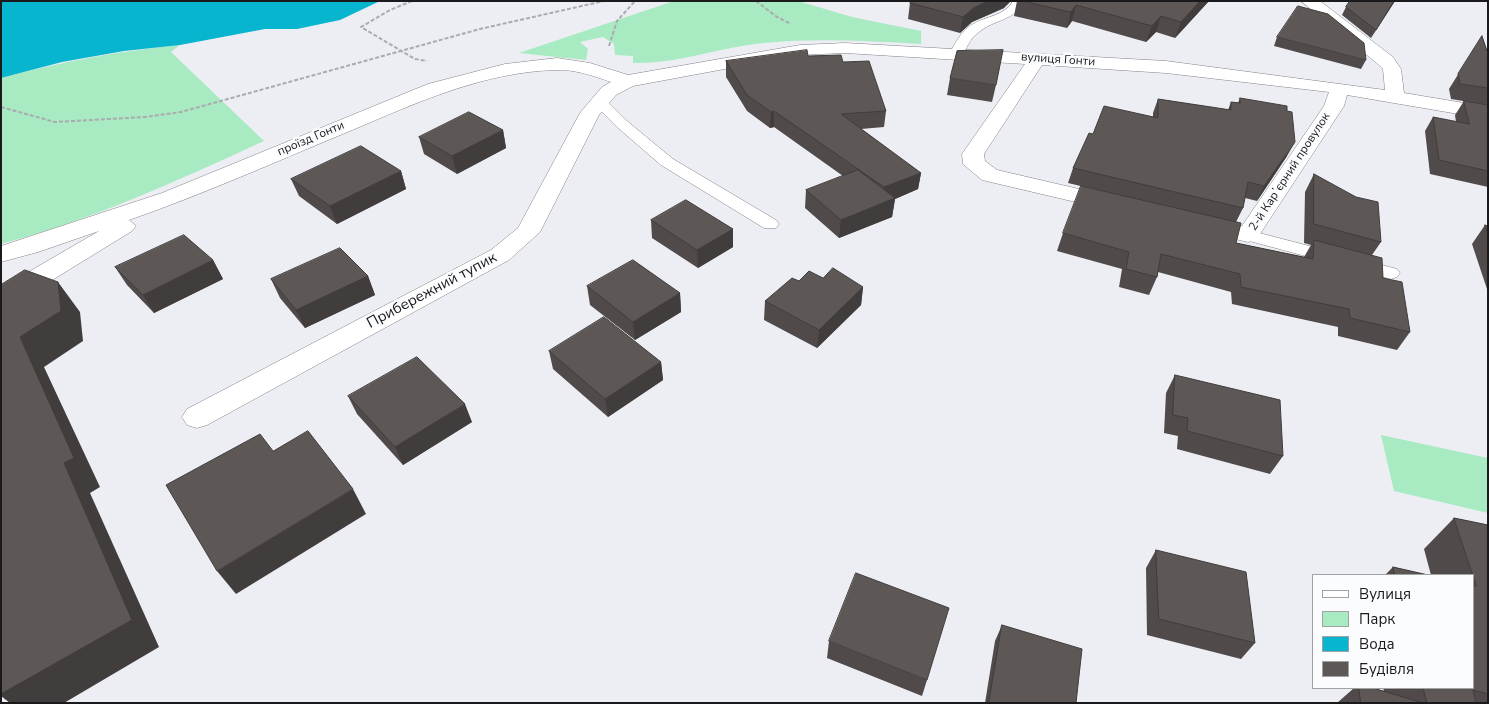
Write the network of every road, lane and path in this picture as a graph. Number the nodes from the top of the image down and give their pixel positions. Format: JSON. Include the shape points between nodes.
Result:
{"nodes":[{"id":1,"x":412,"y":1,"type":"edge"},
{"id":2,"x":604,"y":1,"type":"edge"},
{"id":3,"x":635,"y":1,"type":"edge"},
{"id":4,"x":1019,"y":1,"type":"edge"},
{"id":5,"x":1309,"y":1,"type":"edge"},
{"id":6,"x":400,"y":50,"type":"junction"},
{"id":7,"x":956,"y":55,"type":"junction"},
{"id":8,"x":1038,"y":58,"type":"junction"},
{"id":9,"x":435,"y":62,"type":"dead end"},
{"id":10,"x":601,"y":72,"type":"junction"},
{"id":11,"x":627,"y":81,"type":"junction"},
{"id":12,"x":1340,"y":88,"type":"junction"},
{"id":13,"x":1395,"y":97,"type":"junction"},
{"id":14,"x":598,"y":101,"type":"junction"},
{"id":15,"x":1,"y":107,"type":"edge"},
{"id":16,"x":1488,"y":113,"type":"edge"},
{"id":17,"x":170,"y":198,"type":"junction"},
{"id":18,"x":1134,"y":208,"type":"edge"},
{"id":19,"x":1181,"y":220,"type":"edge"},
{"id":20,"x":770,"y":224,"type":"dead end"},
{"id":21,"x":1248,"y":235,"type":"junction"},
{"id":22,"x":1,"y":254,"type":"edge"},
{"id":23,"x":1391,"y":273,"type":"dead end"},
{"id":24,"x":1,"y":300,"type":"edge"},
{"id":25,"x":197,"y":417,"type":"dead end"}],
"edges":[{"from":1,"to":6,"type":"path","via":[[361,27]]},
{"from":2,"to":6,"type":"path"},
{"from":3,"to":10,"type":"path","via":[[619,15],[611,31]]},
{"from":4,"to":7,"type":"lane","via":[[1008,15],[977,26],[962,41]]},
{"from":5,"to":13,"type":"street","via":[[1386,61],[1392,69]]},
{"from":6,"to":9,"type":"path","via":[[415,59]]},
{"from":6,"to":15,"type":"path","via":[[181,112],[55,122]]},
{"from":7,"to":8,"type":"street","name":"вулиця Гонти"},
{"from":7,"to":11,"type":"street","name":"вулиця Гонти","via":[[845,48],[800,50]]},
{"from":8,"to":12,"type":"street","name":"вулиця Гонти","via":[[1166,67]]},
{"from":8,"to":18,"type":"street","via":[[973,154],[974,164],[990,175]]},
{"from":10,"to":11,"type":"street","name":"проїзд Гонти"},
{"from":10,"to":17,"type":"street","name":"проїзд Гонти","via":[[557,64],[504,70],[435,88]]},
{"from":11,"to":14,"type":"street","name":"Прибережний тупик"},
{"from":12,"to":13,"type":"street","name":"вулиця Гонти"},
{"from":12,"to":21,"type":"street","name":"2-й Карʼєрний провулок","via":[[1334,106]]},
{"from":13,"to":16,"type":"street","name":"вулиця Гонти"},
{"from":14,"to":20,"type":"lane","via":[[667,162]]},
{"from":14,"to":25,"type":"street","name":"Прибережний тупик","via":[[528,232],[500,256]]},
{"from":17,"to":22,"type":"street","name":"проїзд Гонти"},
{"from":17,"to":24,"type":"street"},
{"from":19,"to":21,"type":"street","name":"2-й Карʼєрний провулок"},
{"from":21,"to":23,"type":"lane"}]}
